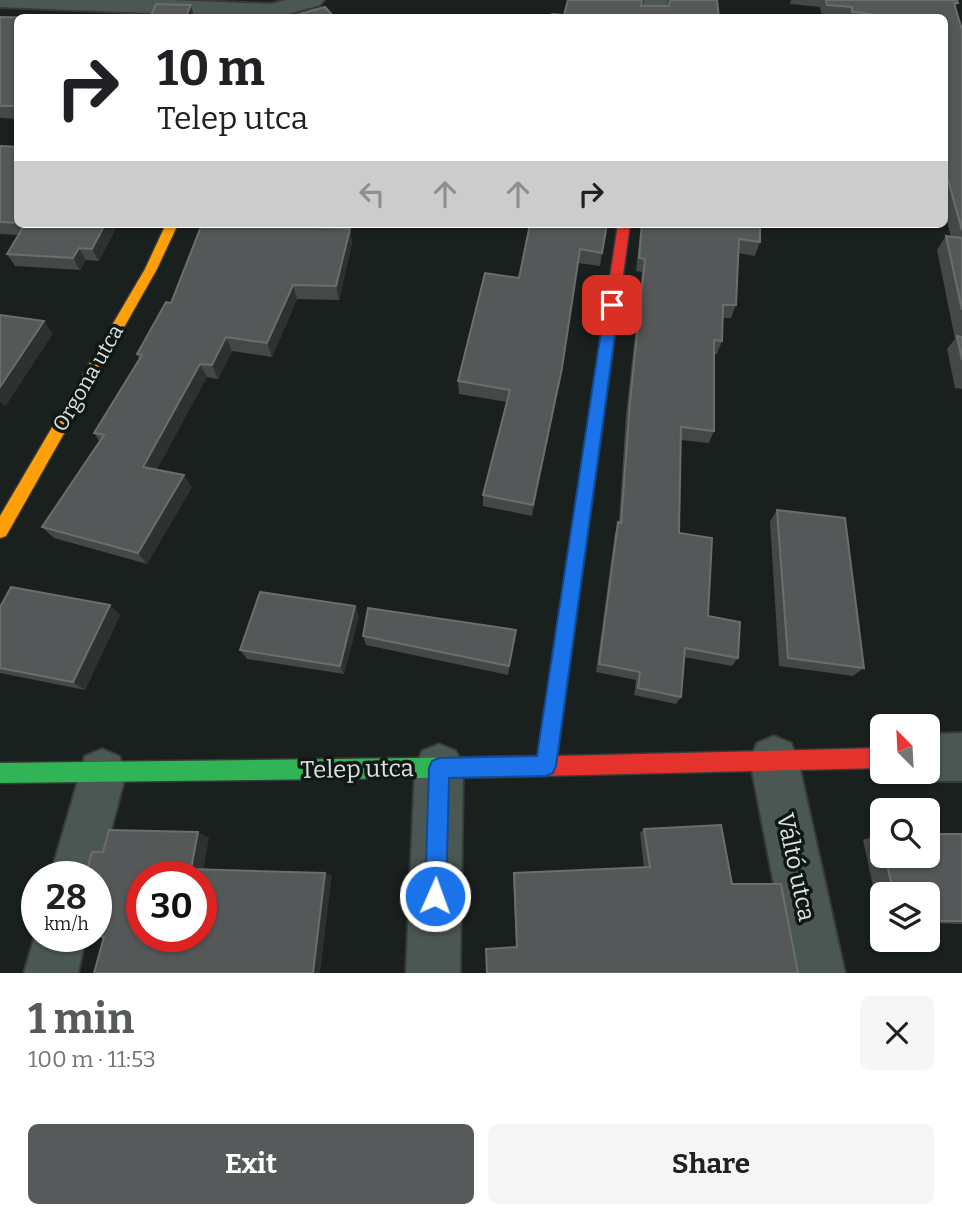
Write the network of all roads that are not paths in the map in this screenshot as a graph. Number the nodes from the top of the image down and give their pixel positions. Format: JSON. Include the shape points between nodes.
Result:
{"nodes":[{"id":1,"x":0,"y":0,"type":"edge"},
{"id":2,"x":312,"y":0,"type":"edge"},
{"id":3,"x":273,"y":10,"type":"edge"},
{"id":4,"x":170,"y":228,"type":"edge"},
{"id":5,"x":623,"y":228,"type":"edge"},
{"id":6,"x":0,"y":531,"type":"edge"},
{"id":7,"x":940,"y":757,"type":"edge"},
{"id":8,"x":962,"y":757,"type":"edge"},
{"id":9,"x":870,"y":758,"type":"edge"},
{"id":10,"x":774,"y":760,"type":"junction"},
{"id":11,"x":546,"y":766,"type":"junction"},
{"id":12,"x":439,"y":768,"type":"junction"},
{"id":13,"x":0,"y":773,"type":"edge"},
{"id":14,"x":102,"y":773,"type":"junction"},
{"id":15,"x":79,"y":861,"type":"edge"},
{"id":16,"x":56,"y":952,"type":"edge"},
{"id":17,"x":51,"y":973,"type":"edge"},
{"id":18,"x":433,"y":973,"type":"edge"},
{"id":19,"x":818,"y":973,"type":"edge"}],
"edges":[{"from":1,"to":3,"type":"street"},
{"from":2,"to":3,"type":"street"},
{"from":4,"to":6,"type":"street","name":"Orgona utca"},
{"from":5,"to":11,"type":"street"},
{"from":7,"to":8,"type":"street"},
{"from":9,"to":10,"type":"street","name":"Telep utca"},
{"from":10,"to":11,"type":"street","name":"Telep utca"},
{"from":10,"to":19,"type":"street","name":"Váltó utca"},
{"from":11,"to":12,"type":"street","name":"Telep utca"},
{"from":12,"to":14,"type":"street","name":"Telep utca"},
{"from":12,"to":18,"type":"street"},
{"from":13,"to":14,"type":"street","name":"Telep utca"},
{"from":14,"to":15,"type":"street"},
{"from":16,"to":17,"type":"street"}]}
